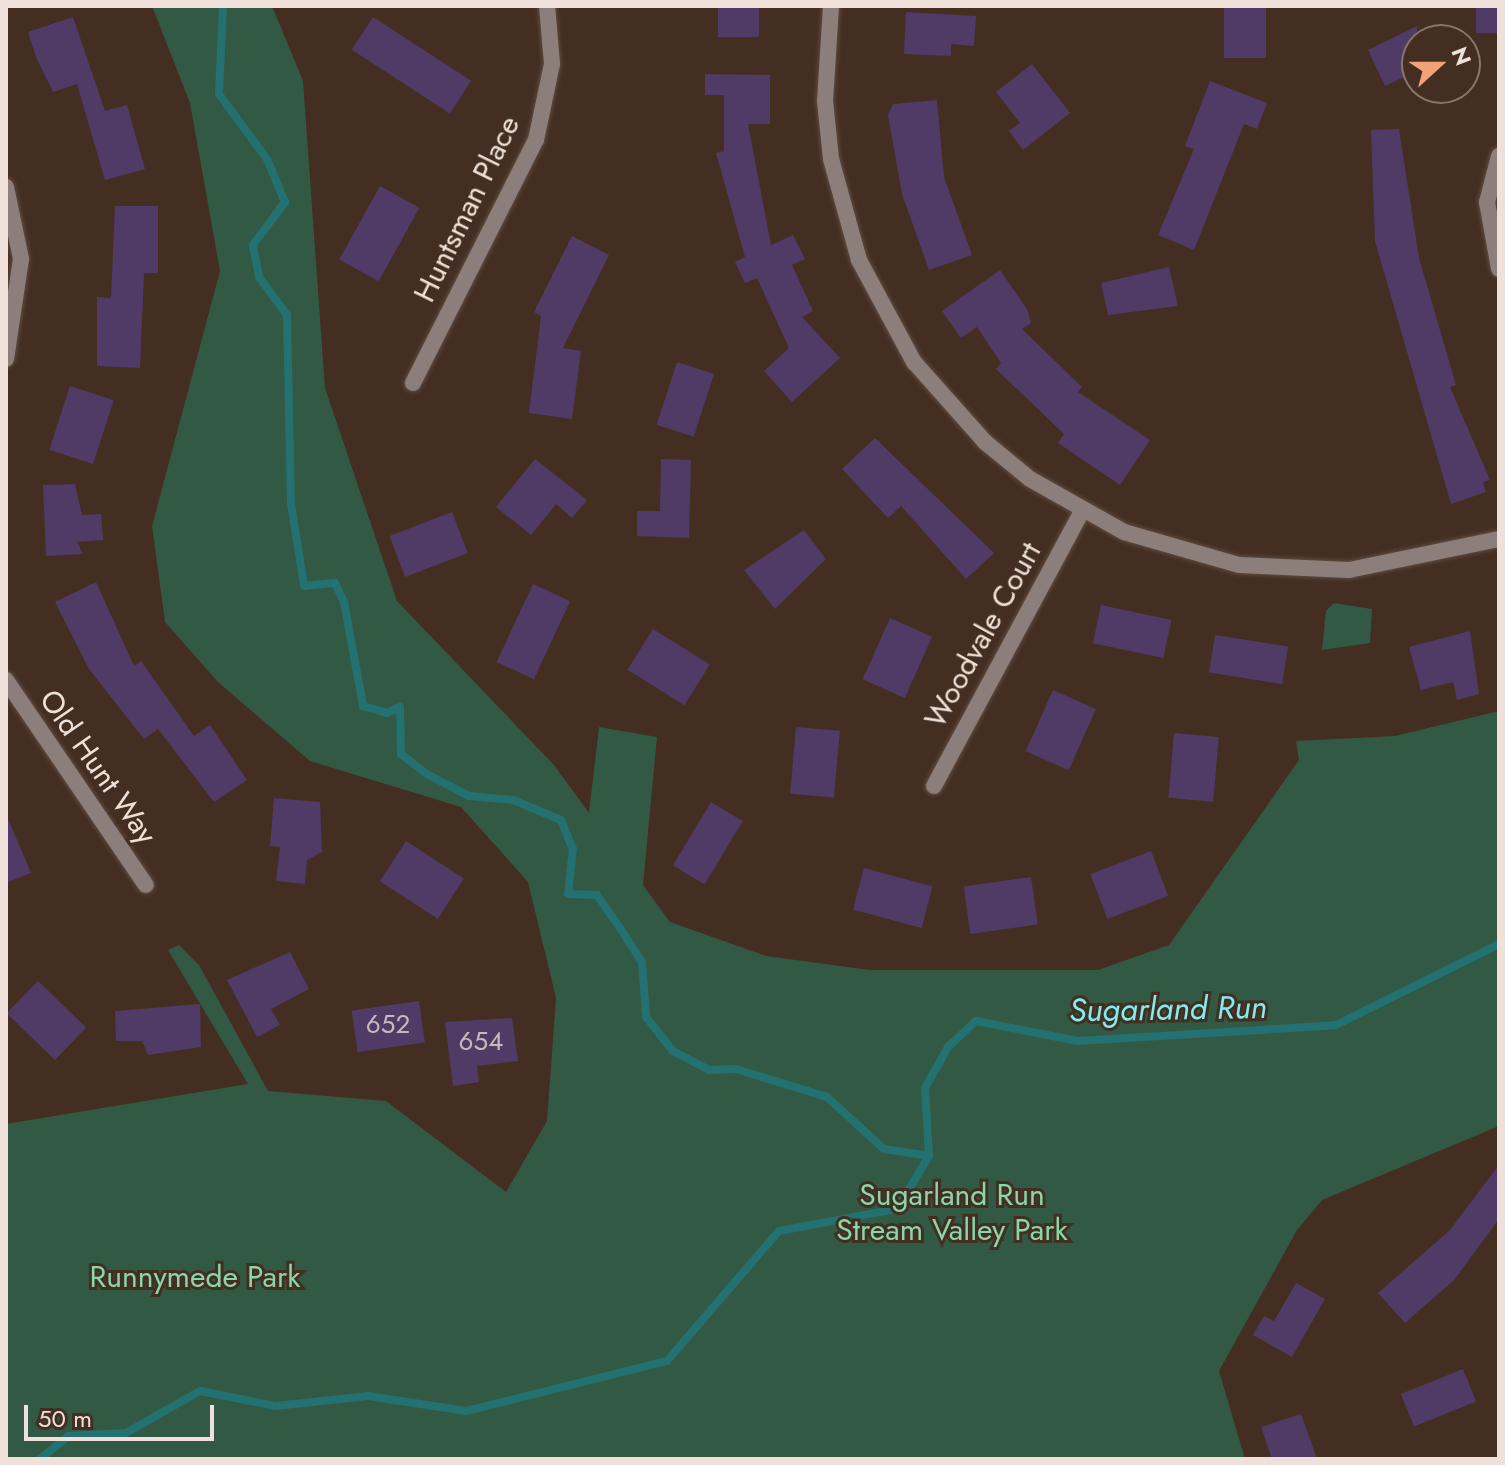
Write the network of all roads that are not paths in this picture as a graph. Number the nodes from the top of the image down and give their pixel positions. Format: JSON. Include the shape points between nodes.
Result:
{"nodes":[{"id":1,"x":547,"y":6,"type":"edge"},
{"id":2,"x":831,"y":6,"type":"edge"},
{"id":3,"x":1499,"y":156,"type":"edge"},
{"id":4,"x":6,"y":187,"type":"edge"},
{"id":5,"x":1499,"y":269,"type":"edge"},
{"id":6,"x":6,"y":359,"type":"edge"},
{"id":7,"x":413,"y":383,"type":"dead end"},
{"id":8,"x":1082,"y":511,"type":"junction"},
{"id":9,"x":1499,"y":539,"type":"edge"},
{"id":10,"x":6,"y":680,"type":"edge"},
{"id":11,"x":934,"y":786,"type":"dead end"},
{"id":12,"x":146,"y":885,"type":"dead end"}],
"edges":[{"from":1,"to":7,"type":"street","name":"Huntsman Place","via":[[552,64],[536,140]]},
{"from":2,"to":8,"type":"street","via":[[825,101],[831,159],[879,304],[914,362],[975,433]]},
{"from":3,"to":5,"type":"street","via":[[1487,202]]},
{"from":4,"to":6,"type":"street","via":[[21,259]]},
{"from":8,"to":9,"type":"street","via":[[1180,551],[1296,571],[1403,563]]},
{"from":8,"to":11,"type":"street","name":"Woodvale Court"},
{"from":10,"to":12,"type":"street","name":"Old Hunt Way"}]}
